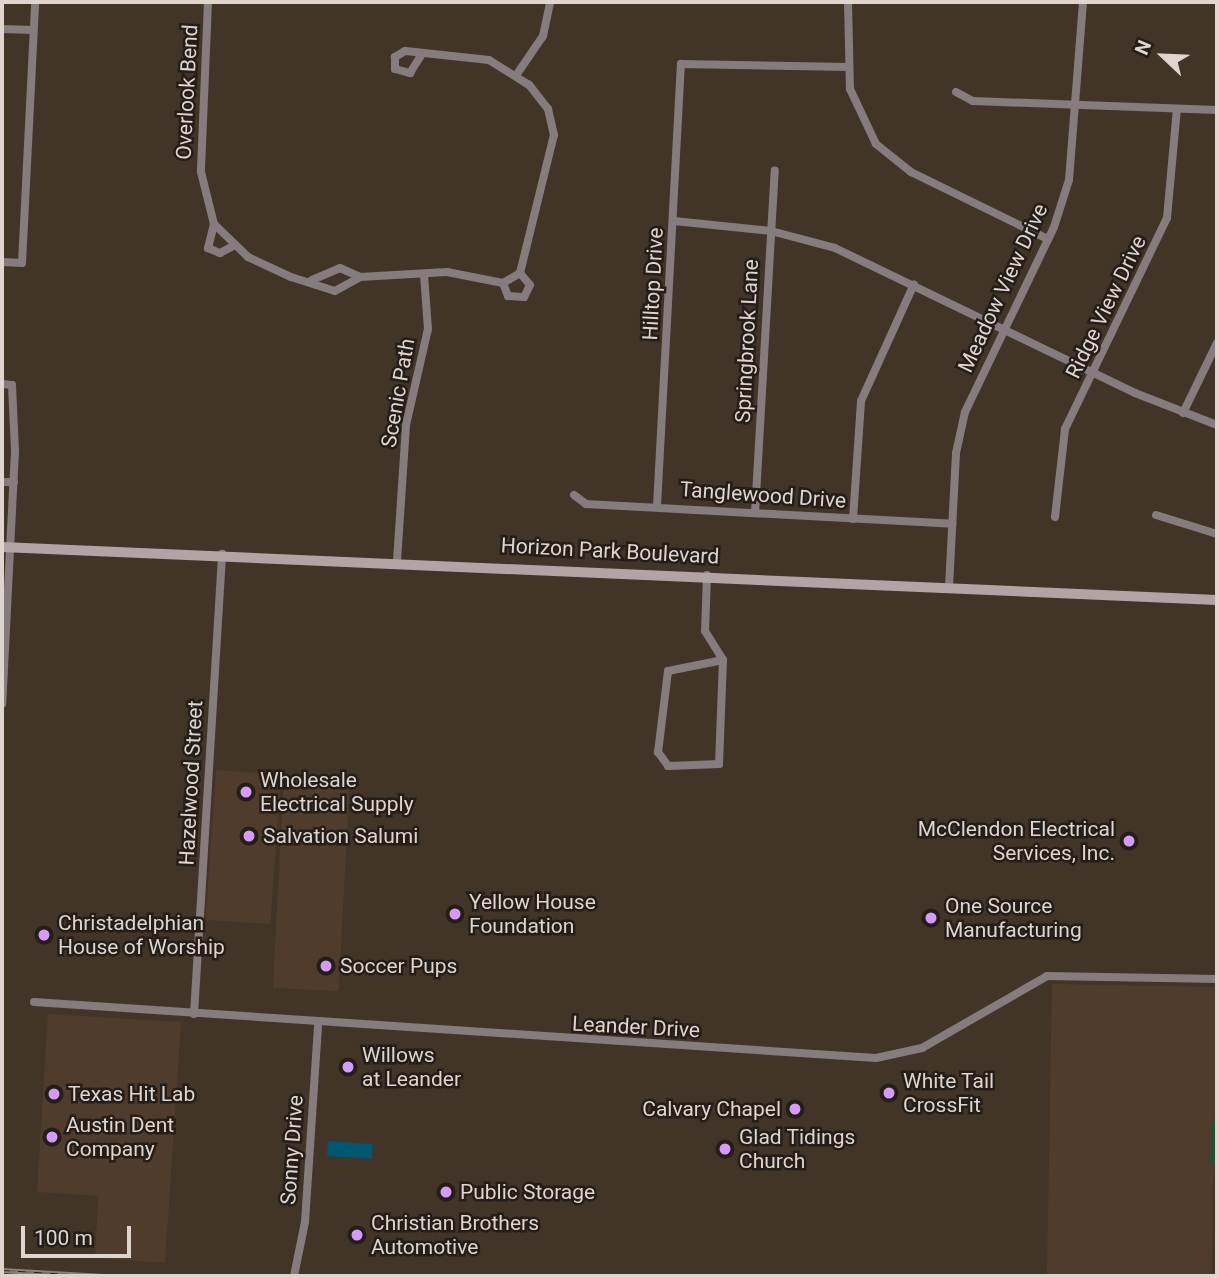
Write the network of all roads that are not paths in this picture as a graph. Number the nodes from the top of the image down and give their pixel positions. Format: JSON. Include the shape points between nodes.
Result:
{"nodes":[{"id":1,"x":35,"y":2,"type":"edge"},
{"id":2,"x":208,"y":2,"type":"edge"},
{"id":3,"x":550,"y":2,"type":"edge"},
{"id":4,"x":848,"y":2,"type":"edge"},
{"id":5,"x":1083,"y":2,"type":"edge"},
{"id":6,"x":2,"y":29,"type":"edge"},
{"id":7,"x":33,"y":30,"type":"junction"},
{"id":8,"x":422,"y":54,"type":"dead end"},
{"id":9,"x":848,"y":67,"type":"junction"},
{"id":10,"x":517,"y":74,"type":"junction"},
{"id":11,"x":956,"y":92,"type":"dead end"},
{"id":12,"x":1077,"y":104,"type":"junction"},
{"id":13,"x":1177,"y":109,"type":"junction"},
{"id":14,"x":1217,"y":110,"type":"edge"},
{"id":15,"x":775,"y":171,"type":"dead end"},
{"id":16,"x":674,"y":221,"type":"junction"},
{"id":17,"x":214,"y":224,"type":"junction"},
{"id":18,"x":771,"y":231,"type":"junction"},
{"id":19,"x":1048,"y":240,"type":"junction"},
{"id":20,"x":233,"y":246,"type":"junction"},
{"id":21,"x":2,"y":262,"type":"edge"},
{"id":22,"x":520,"y":273,"type":"junction"},
{"id":23,"x":424,"y":274,"type":"junction"},
{"id":24,"x":360,"y":277,"type":"junction"},
{"id":25,"x":312,"y":280,"type":"junction"},
{"id":26,"x":503,"y":283,"type":"junction"},
{"id":27,"x":914,"y":284,"type":"junction"},
{"id":28,"x":1003,"y":328,"type":"junction"},
{"id":29,"x":1217,"y":343,"type":"edge"},
{"id":30,"x":1093,"y":373,"type":"junction"},
{"id":31,"x":2,"y":384,"type":"edge"},
{"id":32,"x":1183,"y":413,"type":"junction"},
{"id":33,"x":1217,"y":425,"type":"edge"},
{"id":34,"x":2,"y":482,"type":"edge"},
{"id":35,"x":14,"y":482,"type":"junction"},
{"id":36,"x":574,"y":495,"type":"dead end"},
{"id":37,"x":657,"y":506,"type":"junction"},
{"id":38,"x":755,"y":513,"type":"junction"},
{"id":39,"x":1156,"y":515,"type":"dead end"},
{"id":40,"x":1055,"y":517,"type":"dead end"},
{"id":41,"x":853,"y":519,"type":"junction"},
{"id":42,"x":952,"y":524,"type":"junction"},
{"id":43,"x":1217,"y":534,"type":"edge"},
{"id":44,"x":6,"y":547,"type":"edge"},
{"id":45,"x":222,"y":554,"type":"junction"},
{"id":46,"x":397,"y":561,"type":"junction"},
{"id":47,"x":707,"y":575,"type":"junction"},
{"id":48,"x":949,"y":587,"type":"junction"},
{"id":49,"x":1217,"y":600,"type":"edge"},
{"id":50,"x":4,"y":616,"type":"edge"},
{"id":51,"x":723,"y":660,"type":"junction"},
{"id":52,"x":2,"y":704,"type":"edge"},
{"id":53,"x":1217,"y":979,"type":"edge"},
{"id":54,"x":34,"y":1002,"type":"dead end"},
{"id":55,"x":194,"y":1014,"type":"junction"},
{"id":56,"x":318,"y":1025,"type":"junction"},
{"id":57,"x":294,"y":1276,"type":"edge"}],
"edges":[{"from":1,"to":7,"type":"street"},
{"from":2,"to":17,"type":"street","name":"Overlook Bend","via":[[201,172]]},
{"from":3,"to":10,"type":"street","via":[[543,36]]},
{"from":4,"to":9,"type":"street"},
{"from":5,"to":12,"type":"street","name":"Meadow View Drive"},
{"from":6,"to":7,"type":"street"},
{"from":7,"to":21,"type":"street","via":[[22,263]]},
{"from":8,"to":10,"type":"street","name":"Overlook Bend","via":[[489,60]]},
{"from":9,"to":16,"type":"street","name":"Hilltop Drive","via":[[681,64]]},
{"from":9,"to":19,"type":"street","via":[[855,108],[884,152]]},
{"from":10,"to":22,"type":"street","name":"Overlook Bend","via":[[548,109],[554,135]]},
{"from":11,"to":12,"type":"street","via":[[972,101]]},
{"from":12,"to":13,"type":"street"},
{"from":12,"to":19,"type":"street","name":"Meadow View Drive","via":[[1069,180]]},
{"from":13,"to":14,"type":"street"},
{"from":13,"to":30,"type":"street","name":"Ridge View Drive","via":[[1167,218]]},
{"from":15,"to":18,"type":"street","name":"Springbrook Lane"},
{"from":16,"to":18,"type":"street"},
{"from":16,"to":37,"type":"street","name":"Hilltop Drive"},
{"from":17,"to":20,"type":"street","name":"Overlook Bend"},
{"from":17,"to":20,"type":"street","name":"Overlook Bend","via":[[208,248],[220,253]]},
{"from":18,"to":27,"type":"street","via":[[835,248]]},
{"from":18,"to":38,"type":"street","name":"Springbrook Lane"},
{"from":19,"to":28,"type":"street","name":"Meadow View Drive"},
{"from":20,"to":25,"type":"street","name":"Overlook Bend","via":[[264,265]]},
{"from":22,"to":26,"type":"street"},
{"from":22,"to":26,"type":"street","name":"Overlook Bend","via":[[530,285],[524,297],[508,296]]},
{"from":23,"to":24,"type":"street","name":"Overlook Bend"},
{"from":23,"to":26,"type":"street","name":"Overlook Bend"},
{"from":23,"to":46,"type":"street","name":"Scenic Path","via":[[428,329],[406,425]]},
{"from":24,"to":25,"type":"street","name":"Overlook Bend","via":[[329,268]]},
{"from":24,"to":25,"type":"street","name":"Overlook Bend","via":[[335,291]]},
{"from":27,"to":28,"type":"street"},
{"from":27,"to":41,"type":"street","via":[[861,401]]},
{"from":28,"to":30,"type":"street"},
{"from":28,"to":42,"type":"street","name":"Meadow View Drive","via":[[962,426]]},
{"from":29,"to":32,"type":"street"},
{"from":30,"to":32,"type":"street"},
{"from":30,"to":40,"type":"street","name":"Ridge View Drive","via":[[1059,446]]},
{"from":31,"to":35,"type":"street","via":[[12,385]]},
{"from":32,"to":33,"type":"street"},
{"from":34,"to":35,"type":"street"},
{"from":35,"to":44,"type":"street"},
{"from":36,"to":37,"type":"street","name":"Tanglewood Drive","via":[[586,504]]},
{"from":37,"to":38,"type":"street","name":"Tanglewood Drive"},
{"from":38,"to":41,"type":"street","name":"Tanglewood Drive"},
{"from":39,"to":43,"type":"street"},
{"from":41,"to":42,"type":"street","name":"Tanglewood Drive"},
{"from":42,"to":48,"type":"street","name":"Meadow View Drive"},
{"from":44,"to":45,"type":"street","name":"Horizon Park Boulevard"},
{"from":44,"to":50,"type":"street"},
{"from":45,"to":46,"type":"street","name":"Horizon Park Boulevard"},
{"from":45,"to":55,"type":"street","name":"Hazelwood Street"},
{"from":46,"to":47,"type":"street","name":"Horizon Park Boulevard"},
{"from":47,"to":48,"type":"street","name":"Horizon Park Boulevard"},
{"from":47,"to":51,"type":"street","via":[[705,631]]},
{"from":48,"to":49,"type":"street","name":"Horizon Park Boulevard"},
{"from":50,"to":52,"type":"street"},
{"from":51,"to":51,"type":"street","via":[[668,670],[658,752],[668,766],[719,764]]},
{"from":53,"to":56,"type":"street","name":"Leander Drive","via":[[1047,976],[922,1048],[885,1058]]},
{"from":54,"to":55,"type":"street","name":"Leander Drive"},
{"from":55,"to":56,"type":"street","name":"Leander Drive"},
{"from":56,"to":57,"type":"street","name":"Sonny Drive","via":[[305,1222]]}]}
